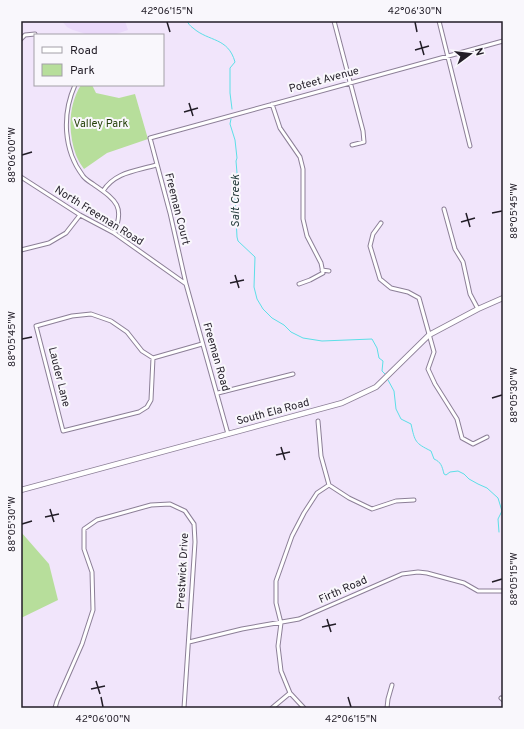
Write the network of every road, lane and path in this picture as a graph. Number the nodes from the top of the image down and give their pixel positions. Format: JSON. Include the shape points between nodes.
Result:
{"nodes":[{"id":1,"x":334,"y":21,"type":"edge"},
{"id":2,"x":439,"y":21,"type":"edge"},
{"id":3,"x":34,"y":34,"type":"edge"},
{"id":4,"x":21,"y":39,"type":"edge"},
{"id":5,"x":503,"y":41,"type":"edge"},
{"id":6,"x":448,"y":56,"type":"junction"},
{"id":7,"x":350,"y":83,"type":"junction"},
{"id":8,"x":75,"y":86,"type":"edge"},
{"id":9,"x":272,"y":104,"type":"junction"},
{"id":10,"x":150,"y":138,"type":"joint"},
{"id":11,"x":352,"y":145,"type":"dead end"},
{"id":12,"x":470,"y":146,"type":"dead end"},
{"id":13,"x":156,"y":165,"type":"junction"},
{"id":14,"x":21,"y":177,"type":"edge"},
{"id":15,"x":103,"y":191,"type":"junction"},
{"id":16,"x":444,"y":209,"type":"dead end"},
{"id":17,"x":80,"y":215,"type":"junction"},
{"id":18,"x":381,"y":223,"type":"dead end"},
{"id":19,"x":114,"y":233,"type":"junction"},
{"id":20,"x":21,"y":250,"type":"edge"},
{"id":21,"x":322,"y":270,"type":"junction"},
{"id":22,"x":330,"y":271,"type":"dead end"},
{"id":23,"x":186,"y":284,"type":"junction"},
{"id":24,"x":299,"y":284,"type":"dead end"},
{"id":25,"x":503,"y":298,"type":"edge"},
{"id":26,"x":478,"y":309,"type":"junction"},
{"id":27,"x":429,"y":335,"type":"junction"},
{"id":28,"x":202,"y":344,"type":"junction"},
{"id":29,"x":153,"y":358,"type":"junction"},
{"id":30,"x":292,"y":374,"type":"dead end"},
{"id":31,"x":218,"y":393,"type":"junction"},
{"id":32,"x":318,"y":421,"type":"dead end"},
{"id":33,"x":228,"y":434,"type":"junction"},
{"id":34,"x":487,"y":437,"type":"dead end"},
{"id":35,"x":329,"y":485,"type":"junction"},
{"id":36,"x":21,"y":490,"type":"edge"},
{"id":37,"x":414,"y":500,"type":"dead end"},
{"id":38,"x":503,"y":591,"type":"edge"},
{"id":39,"x":281,"y":623,"type":"junction"},
{"id":40,"x":189,"y":642,"type":"junction"},
{"id":41,"x":392,"y":685,"type":"dead end"},
{"id":42,"x":290,"y":692,"type":"junction"},
{"id":43,"x":55,"y":708,"type":"edge"},
{"id":44,"x":184,"y":708,"type":"edge"},
{"id":45,"x":272,"y":708,"type":"edge"},
{"id":46,"x":304,"y":708,"type":"edge"},
{"id":47,"x":387,"y":708,"type":"edge"}],
"edges":[{"from":1,"to":7,"type":"street"},
{"from":2,"to":6,"type":"street"},
{"from":3,"to":4,"type":"street","via":[[25,35]]},
{"from":5,"to":6,"type":"street","name":"Poteet Avenue"},
{"from":6,"to":7,"type":"street","name":"Poteet Avenue"},
{"from":6,"to":12,"type":"street"},
{"from":7,"to":9,"type":"street","name":"Poteet Avenue"},
{"from":7,"to":11,"type":"street","via":[[364,142]]},
{"from":8,"to":15,"type":"street","via":[[66,117],[72,158],[84,177]]},
{"from":9,"to":10,"type":"street","name":"Poteet Avenue"},
{"from":9,"to":21,"type":"street","via":[[280,128],[300,157],[303,169],[302,219]]},
{"from":10,"to":13,"type":"street","name":"Freeman Court"},
{"from":13,"to":15,"type":"street","via":[[120,175]]},
{"from":13,"to":23,"type":"street","name":"Freeman Court"},
{"from":14,"to":17,"type":"street","name":"North Freeman Road"},
{"from":15,"to":19,"type":"street","via":[[116,202],[119,210]]},
{"from":16,"to":26,"type":"street","via":[[456,249],[463,262],[470,294]]},
{"from":17,"to":19,"type":"street","name":"North Freeman Road"},
{"from":17,"to":20,"type":"street","via":[[66,233],[49,243]]},
{"from":18,"to":27,"type":"street","via":[[372,234],[370,246],[380,279],[391,288],[419,298]]},
{"from":19,"to":23,"type":"street","name":"North Freeman Road"},
{"from":21,"to":22,"type":"street"},
{"from":21,"to":24,"type":"street","via":[[323,273]]},
{"from":23,"to":28,"type":"street","name":"Freeman Road"},
{"from":25,"to":26,"type":"main road","name":"South Ela Road"},
{"from":26,"to":27,"type":"main road","name":"South Ela Road"},
{"from":27,"to":33,"type":"main road","name":"South Ela Road","via":[[376,387],[342,403]]},
{"from":27,"to":34,"type":"street","via":[[434,352],[428,369],[434,384],[457,419],[462,438],[473,444]]},
{"from":28,"to":29,"type":"street"},
{"from":28,"to":31,"type":"street","name":"Freeman Road"},
{"from":29,"to":29,"type":"street","name":"Lauder Lane","via":[[142,351],[127,332],[101,316],[72,316],[36,326],[63,431],[139,412],[147,407],[151,400]]},
{"from":30,"to":31,"type":"street"},
{"from":31,"to":33,"type":"street","name":"Freeman Road"},
{"from":32,"to":35,"type":"street","via":[[320,456]]},
{"from":33,"to":36,"type":"main road","name":"South Ela Road"},
{"from":35,"to":37,"type":"street","via":[[349,498],[372,508]]},
{"from":35,"to":39,"type":"street","via":[[317,494],[304,513],[292,536],[276,581],[276,603]]},
{"from":38,"to":39,"type":"street","name":"Firth Road","via":[[478,591],[464,583],[427,573],[402,574],[299,620]]},
{"from":39,"to":40,"type":"street","name":"Firth Road","via":[[242,629]]},
{"from":39,"to":42,"type":"street","via":[[278,646],[281,671]]},
{"from":40,"to":43,"type":"street","name":"Prestwick Drive","via":[[195,542],[194,524],[185,511],[165,503],[98,520],[84,529],[84,549],[92,572],[93,610],[82,644]]},
{"from":40,"to":44,"type":"street"},
{"from":41,"to":47,"type":"street"},
{"from":42,"to":45,"type":"street"},
{"from":42,"to":46,"type":"street"}]}
